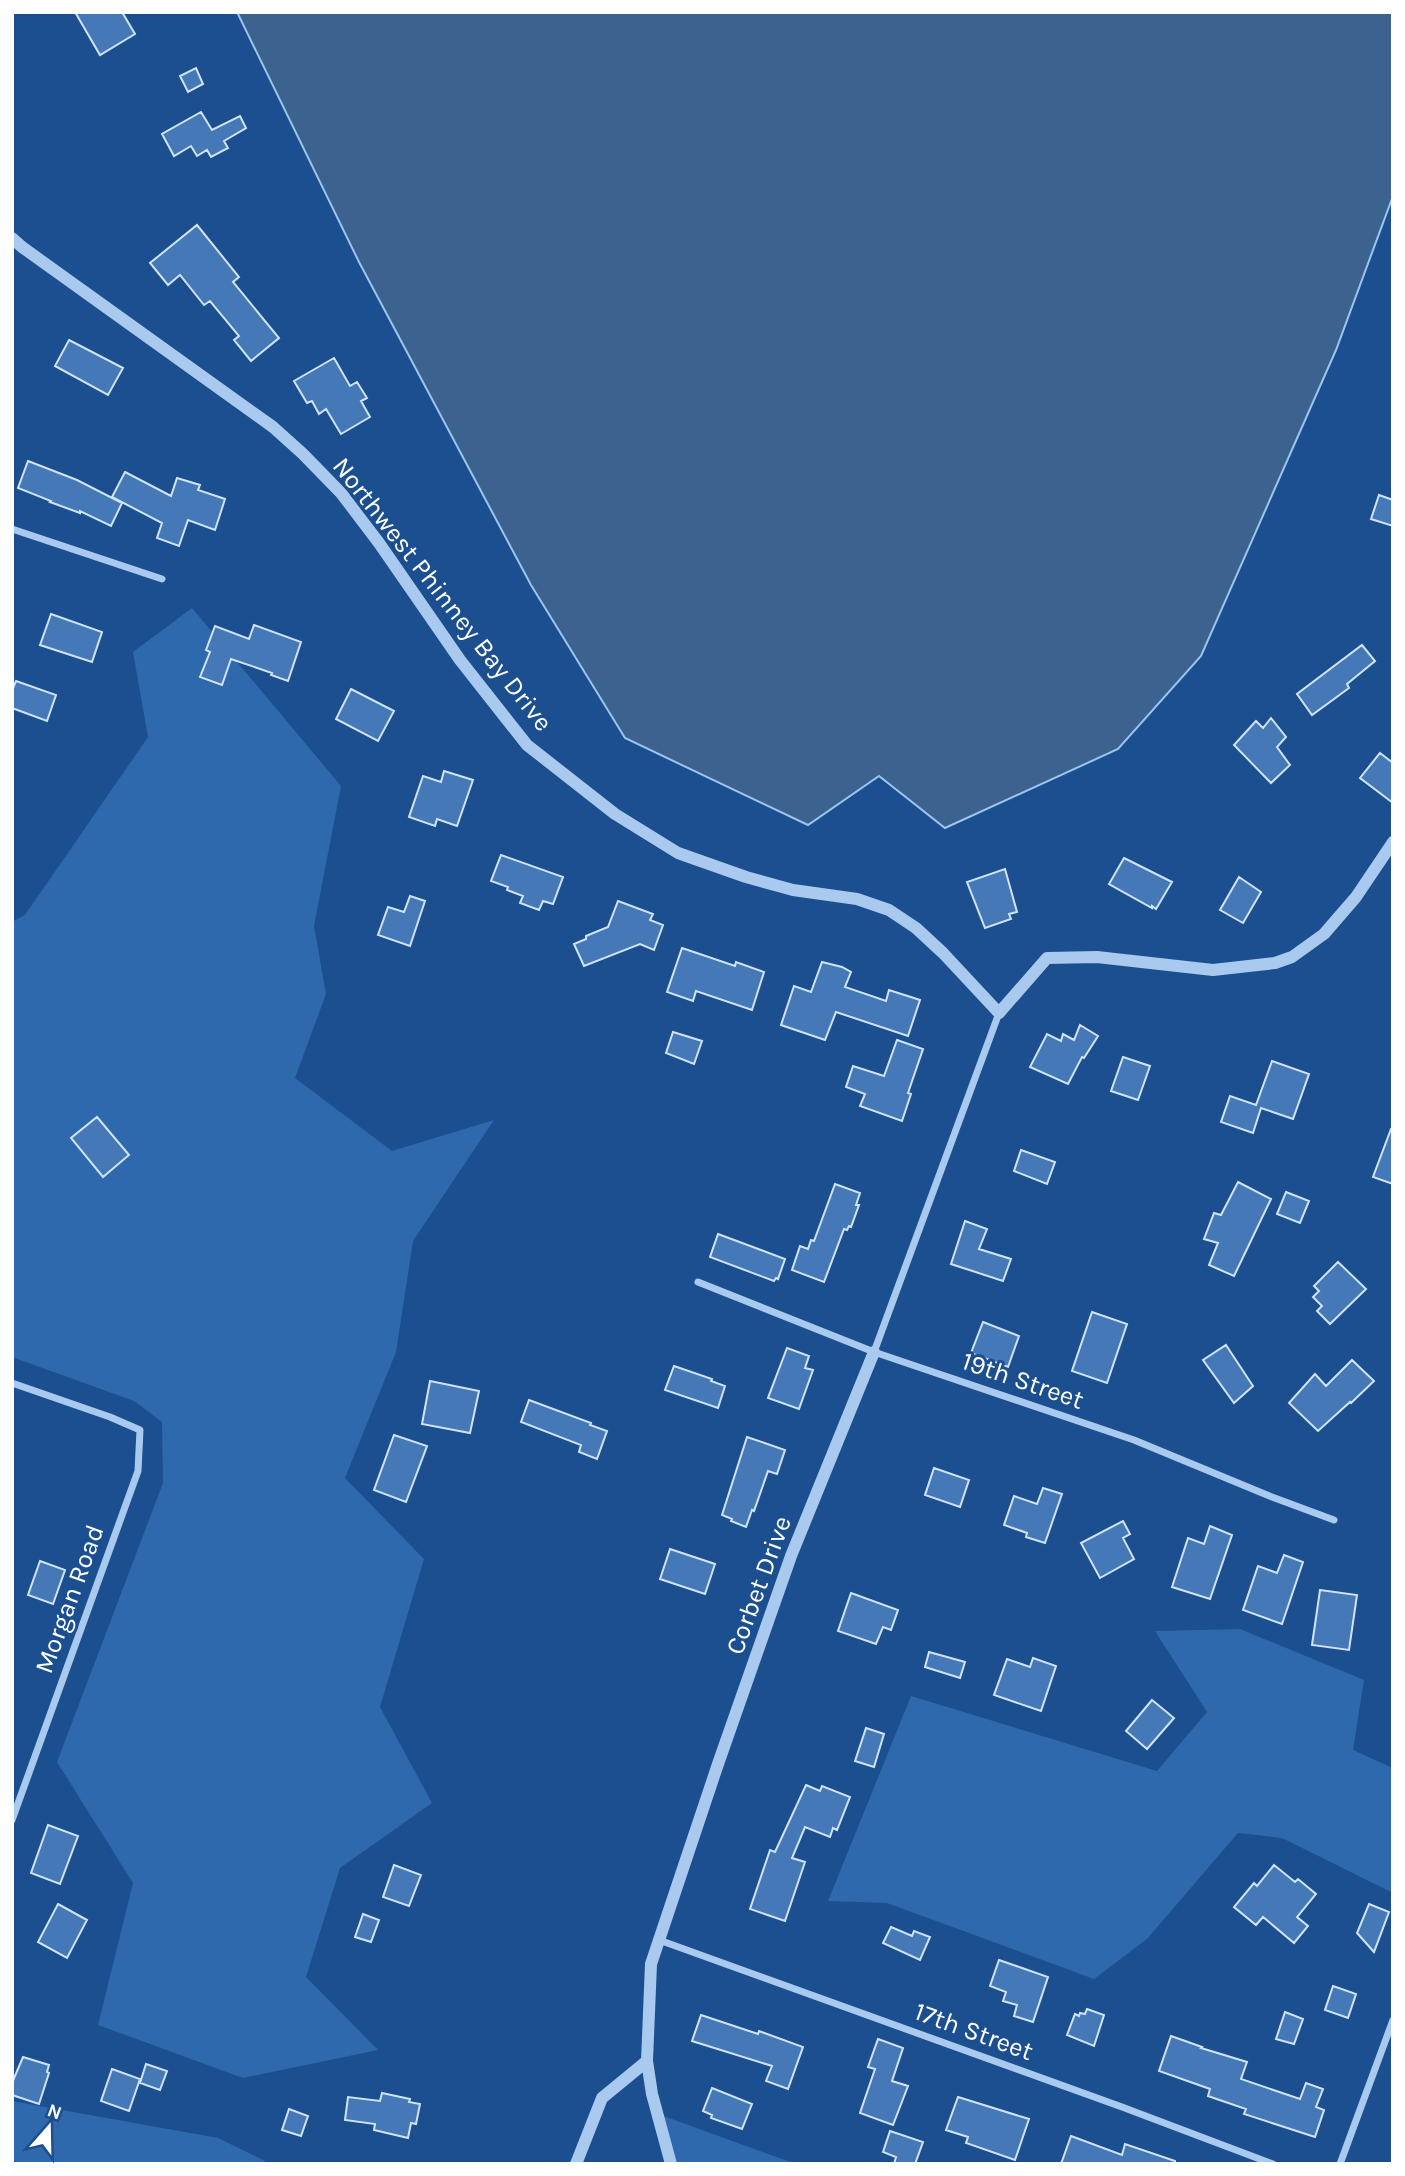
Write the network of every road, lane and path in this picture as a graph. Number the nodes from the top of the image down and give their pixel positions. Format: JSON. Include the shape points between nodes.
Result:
{"nodes":[{"id":1,"x":12,"y":238,"type":"edge"},
{"id":2,"x":12,"y":529,"type":"edge"},
{"id":3,"x":162,"y":579,"type":"dead end"},
{"id":4,"x":1393,"y":842,"type":"edge"},
{"id":5,"x":999,"y":1013,"type":"junction"},
{"id":6,"x":698,"y":1282,"type":"dead end"},
{"id":7,"x":874,"y":1352,"type":"junction"},
{"id":8,"x":12,"y":1383,"type":"edge"},
{"id":9,"x":1334,"y":1520,"type":"dead end"},
{"id":10,"x":12,"y":1820,"type":"edge"},
{"id":11,"x":659,"y":1940,"type":"junction"},
{"id":12,"x":1393,"y":2020,"type":"edge"},
{"id":13,"x":647,"y":2061,"type":"junction"},
{"id":14,"x":576,"y":2164,"type":"edge"},
{"id":15,"x":671,"y":2164,"type":"edge"},
{"id":16,"x":1273,"y":2164,"type":"edge"},
{"id":17,"x":1340,"y":2164,"type":"edge"}],
"edges":[{"from":1,"to":5,"type":"street","name":"Northwest Phinney Bay Drive","via":[[273,427],[303,454],[379,543],[460,660],[527,745],[615,814],[678,853],[793,890],[857,899],[889,910],[943,953]]},
{"from":2,"to":3,"type":"street"},
{"from":4,"to":5,"type":"street","via":[[1324,934],[1292,957],[1213,970],[1097,957],[1047,958]]},
{"from":5,"to":7,"type":"street","name":"Corbet Drive"},
{"from":6,"to":7,"type":"street","name":"19th Street"},
{"from":7,"to":9,"type":"street","name":"19th Street","via":[[1134,1440]]},
{"from":7,"to":11,"type":"street","name":"Corbet Drive","via":[[791,1556]]},
{"from":8,"to":10,"type":"street","name":"Morgan Road","via":[[140,1430],[138,1471]]},
{"from":11,"to":13,"type":"street","name":"Corbet Drive","via":[[651,1964]]},
{"from":11,"to":16,"type":"street","name":"17th Street"},
{"from":12,"to":17,"type":"street"},
{"from":13,"to":14,"type":"street","via":[[602,2098]]},
{"from":13,"to":15,"type":"street","name":"Corbet Drive"}]}
